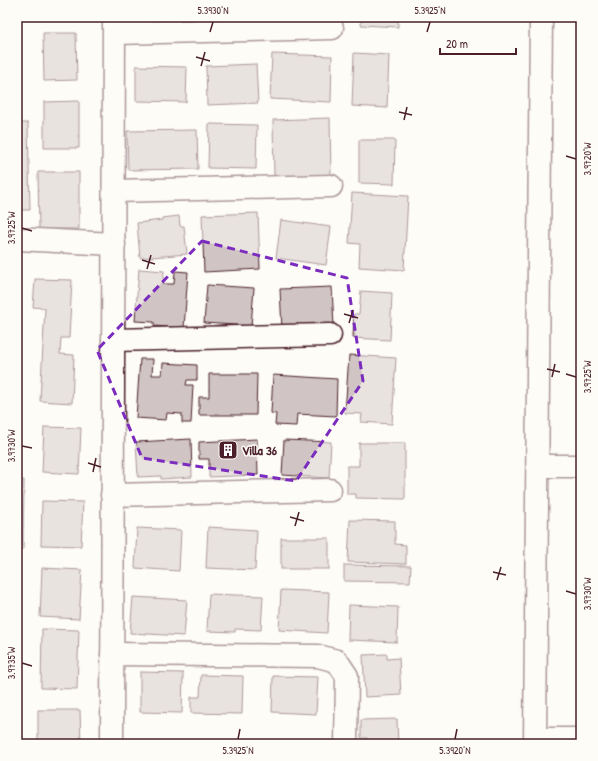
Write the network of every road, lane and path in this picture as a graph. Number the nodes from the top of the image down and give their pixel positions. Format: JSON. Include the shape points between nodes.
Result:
{"nodes":[{"id":1,"x":541,"y":17,"type":"edge"},
{"id":2,"x":115,"y":25,"type":"edge"},
{"id":3,"x":332,"y":28,"type":"dead end"},
{"id":4,"x":331,"y":186,"type":"dead end"},
{"id":5,"x":114,"y":191,"type":"junction"},
{"id":6,"x":17,"y":239,"type":"edge"},
{"id":7,"x":114,"y":244,"type":"junction"},
{"id":8,"x":330,"y":336,"type":"dead end"},
{"id":9,"x":113,"y":340,"type":"junction"},
{"id":10,"x":538,"y":466,"type":"junction"},
{"id":11,"x":581,"y":466,"type":"edge"},
{"id":12,"x":330,"y":490,"type":"dead end"},
{"id":13,"x":112,"y":495,"type":"junction"},
{"id":14,"x":112,"y":654,"type":"junction"},
{"id":15,"x":581,"y":739,"type":"edge"},
{"id":16,"x":535,"y":741,"type":"edge"},
{"id":17,"x":112,"y":744,"type":"edge"},
{"id":18,"x":346,"y":744,"type":"edge"}],
"edges":[{"from":1,"to":10,"type":"street"},
{"from":2,"to":3,"type":"street"},
{"from":2,"to":5,"type":"street"},
{"from":4,"to":5,"type":"street"},
{"from":5,"to":7,"type":"street"},
{"from":6,"to":7,"type":"street"},
{"from":7,"to":9,"type":"street"},
{"from":8,"to":9,"type":"street"},
{"from":9,"to":13,"type":"street"},
{"from":10,"to":11,"type":"street"},
{"from":10,"to":16,"type":"street"},
{"from":12,"to":13,"type":"street"},
{"from":13,"to":14,"type":"street"},
{"from":14,"to":17,"type":"street"},
{"from":14,"to":18,"type":"street","via":[[318,656],[337,661],[347,676]]},
{"from":15,"to":16,"type":"street"}]}
